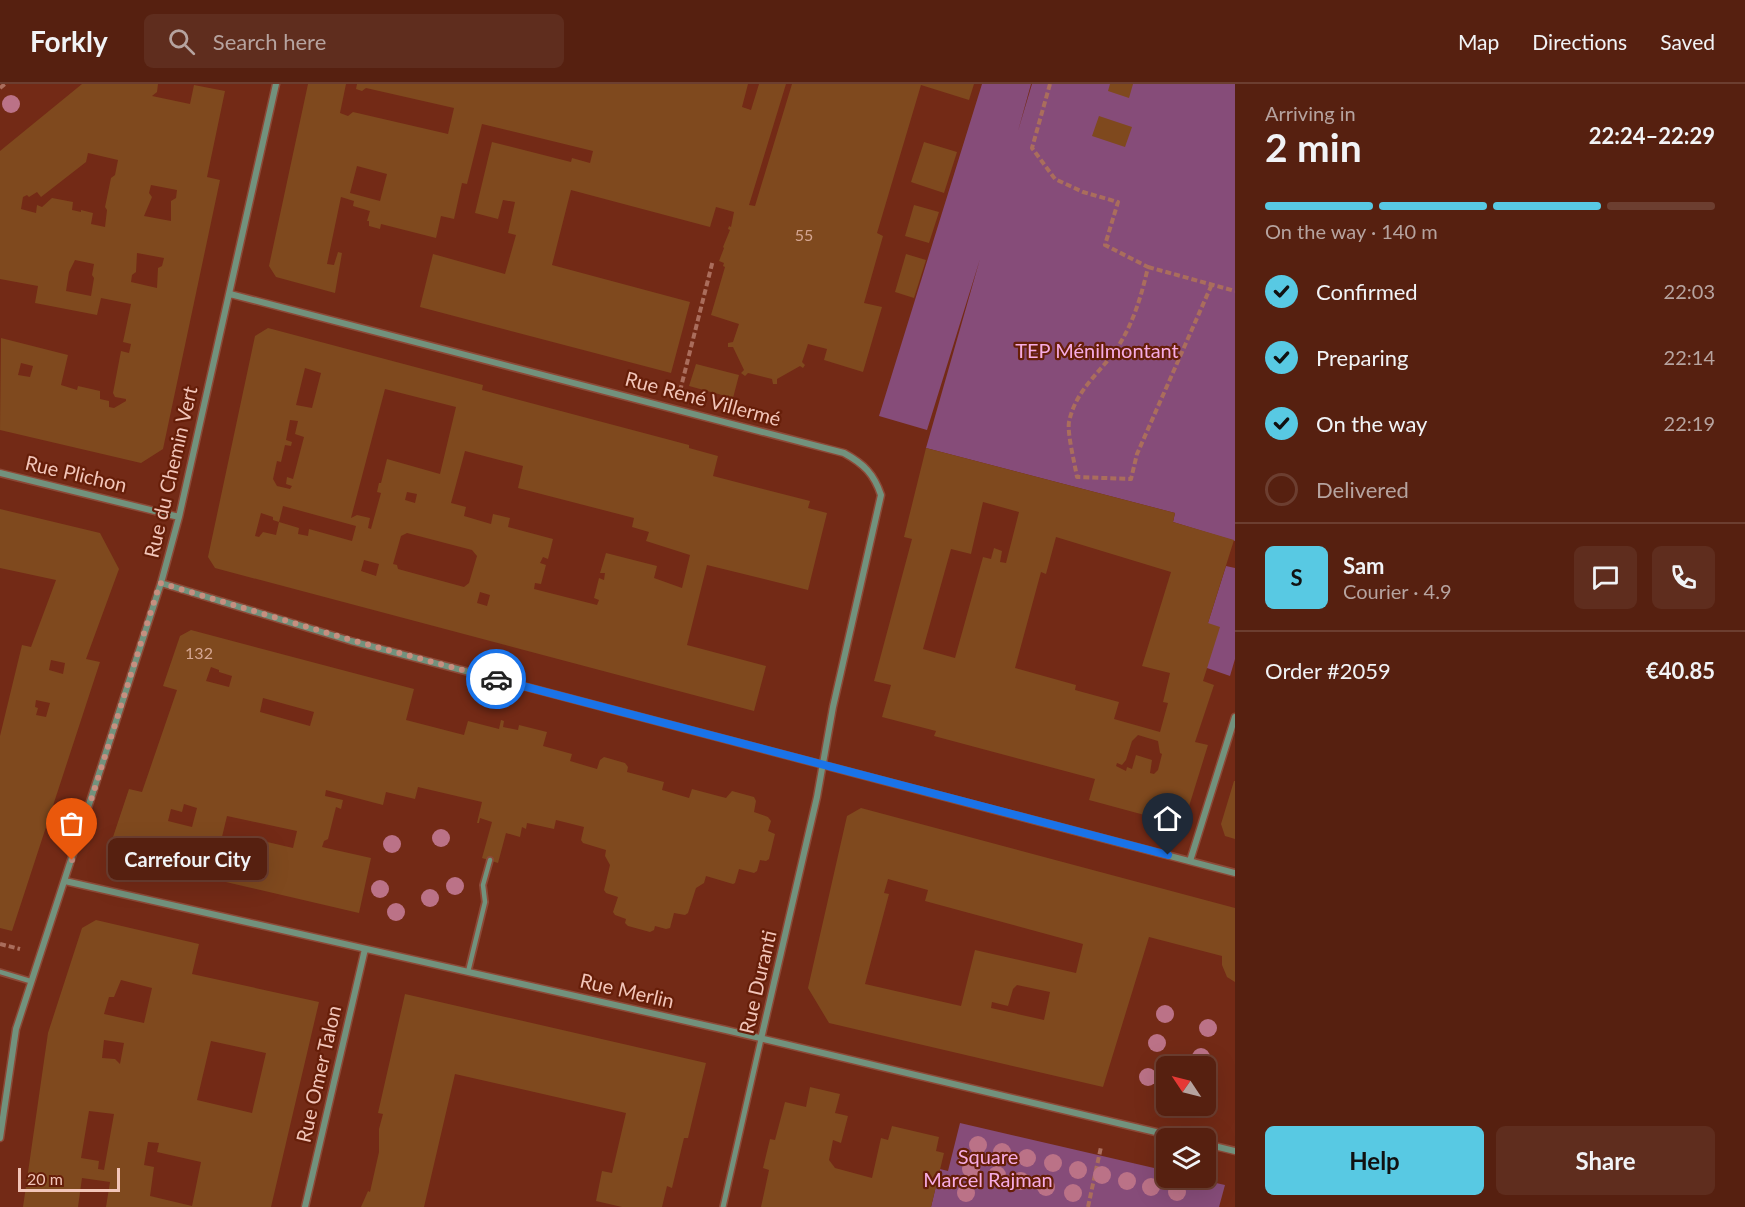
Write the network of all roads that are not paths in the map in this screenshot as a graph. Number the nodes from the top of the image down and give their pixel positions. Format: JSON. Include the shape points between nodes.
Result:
{"nodes":[{"id":1,"x":276,"y":84,"type":"edge"},
{"id":2,"x":230,"y":294,"type":"junction"},
{"id":3,"x":0,"y":473,"type":"edge"},
{"id":4,"x":178,"y":516,"type":"junction"},
{"id":5,"x":160,"y":583,"type":"junction"},
{"id":6,"x":1235,"y":717,"type":"edge"},
{"id":7,"x":823,"y":764,"type":"junction"},
{"id":8,"x":490,"y":860,"type":"dead end"},
{"id":9,"x":1190,"y":861,"type":"junction"},
{"id":10,"x":1235,"y":873,"type":"edge"},
{"id":11,"x":65,"y":881,"type":"junction"},
{"id":12,"x":365,"y":949,"type":"junction"},
{"id":13,"x":0,"y":972,"type":"edge"},
{"id":14,"x":468,"y":972,"type":"junction"},
{"id":15,"x":30,"y":981,"type":"junction"},
{"id":16,"x":761,"y":1039,"type":"junction"},
{"id":17,"x":1156,"y":1132,"type":"edge"},
{"id":18,"x":0,"y":1138,"type":"edge"},
{"id":19,"x":1216,"y":1146,"type":"edge"},
{"id":20,"x":1235,"y":1151,"type":"edge"},
{"id":21,"x":305,"y":1207,"type":"edge"},
{"id":22,"x":723,"y":1207,"type":"edge"}],
"edges":[{"from":1,"to":2,"type":"street","name":"Rue du Chemin Vert"},
{"from":2,"to":4,"type":"street","name":"Rue du Chemin Vert"},
{"from":2,"to":7,"type":"street","name":"Rue René Villermé","via":[[844,453],[859,461],[873,476],[881,495]]},
{"from":3,"to":4,"type":"street","name":"Rue Plichon"},
{"from":4,"to":5,"type":"street","name":"Rue du Chemin Vert"},
{"from":5,"to":7,"type":"street","via":[[351,640]]},
{"from":5,"to":11,"type":"street","name":"Rue du Chemin Vert"},
{"from":6,"to":9,"type":"street"},
{"from":7,"to":9,"type":"street"},
{"from":7,"to":16,"type":"street","name":"Rue Duranti"},
{"from":8,"to":14,"type":"lane","via":[[483,885],[485,902]]},
{"from":9,"to":10,"type":"street"},
{"from":11,"to":12,"type":"street","name":"Rue Merlin"},
{"from":11,"to":15,"type":"street","name":"Rue du Chemin Vert"},
{"from":12,"to":14,"type":"street","name":"Rue Merlin"},
{"from":12,"to":21,"type":"street","name":"Rue Omer Talon"},
{"from":13,"to":15,"type":"lane"},
{"from":14,"to":16,"type":"street","name":"Rue Merlin"},
{"from":15,"to":18,"type":"street","name":"Rue du Chemin Vert","via":[[16,1029]]},
{"from":16,"to":17,"type":"street","name":"Rue Merlin"},
{"from":16,"to":22,"type":"street","name":"Rue Duranti"},
{"from":19,"to":20,"type":"street"}]}
